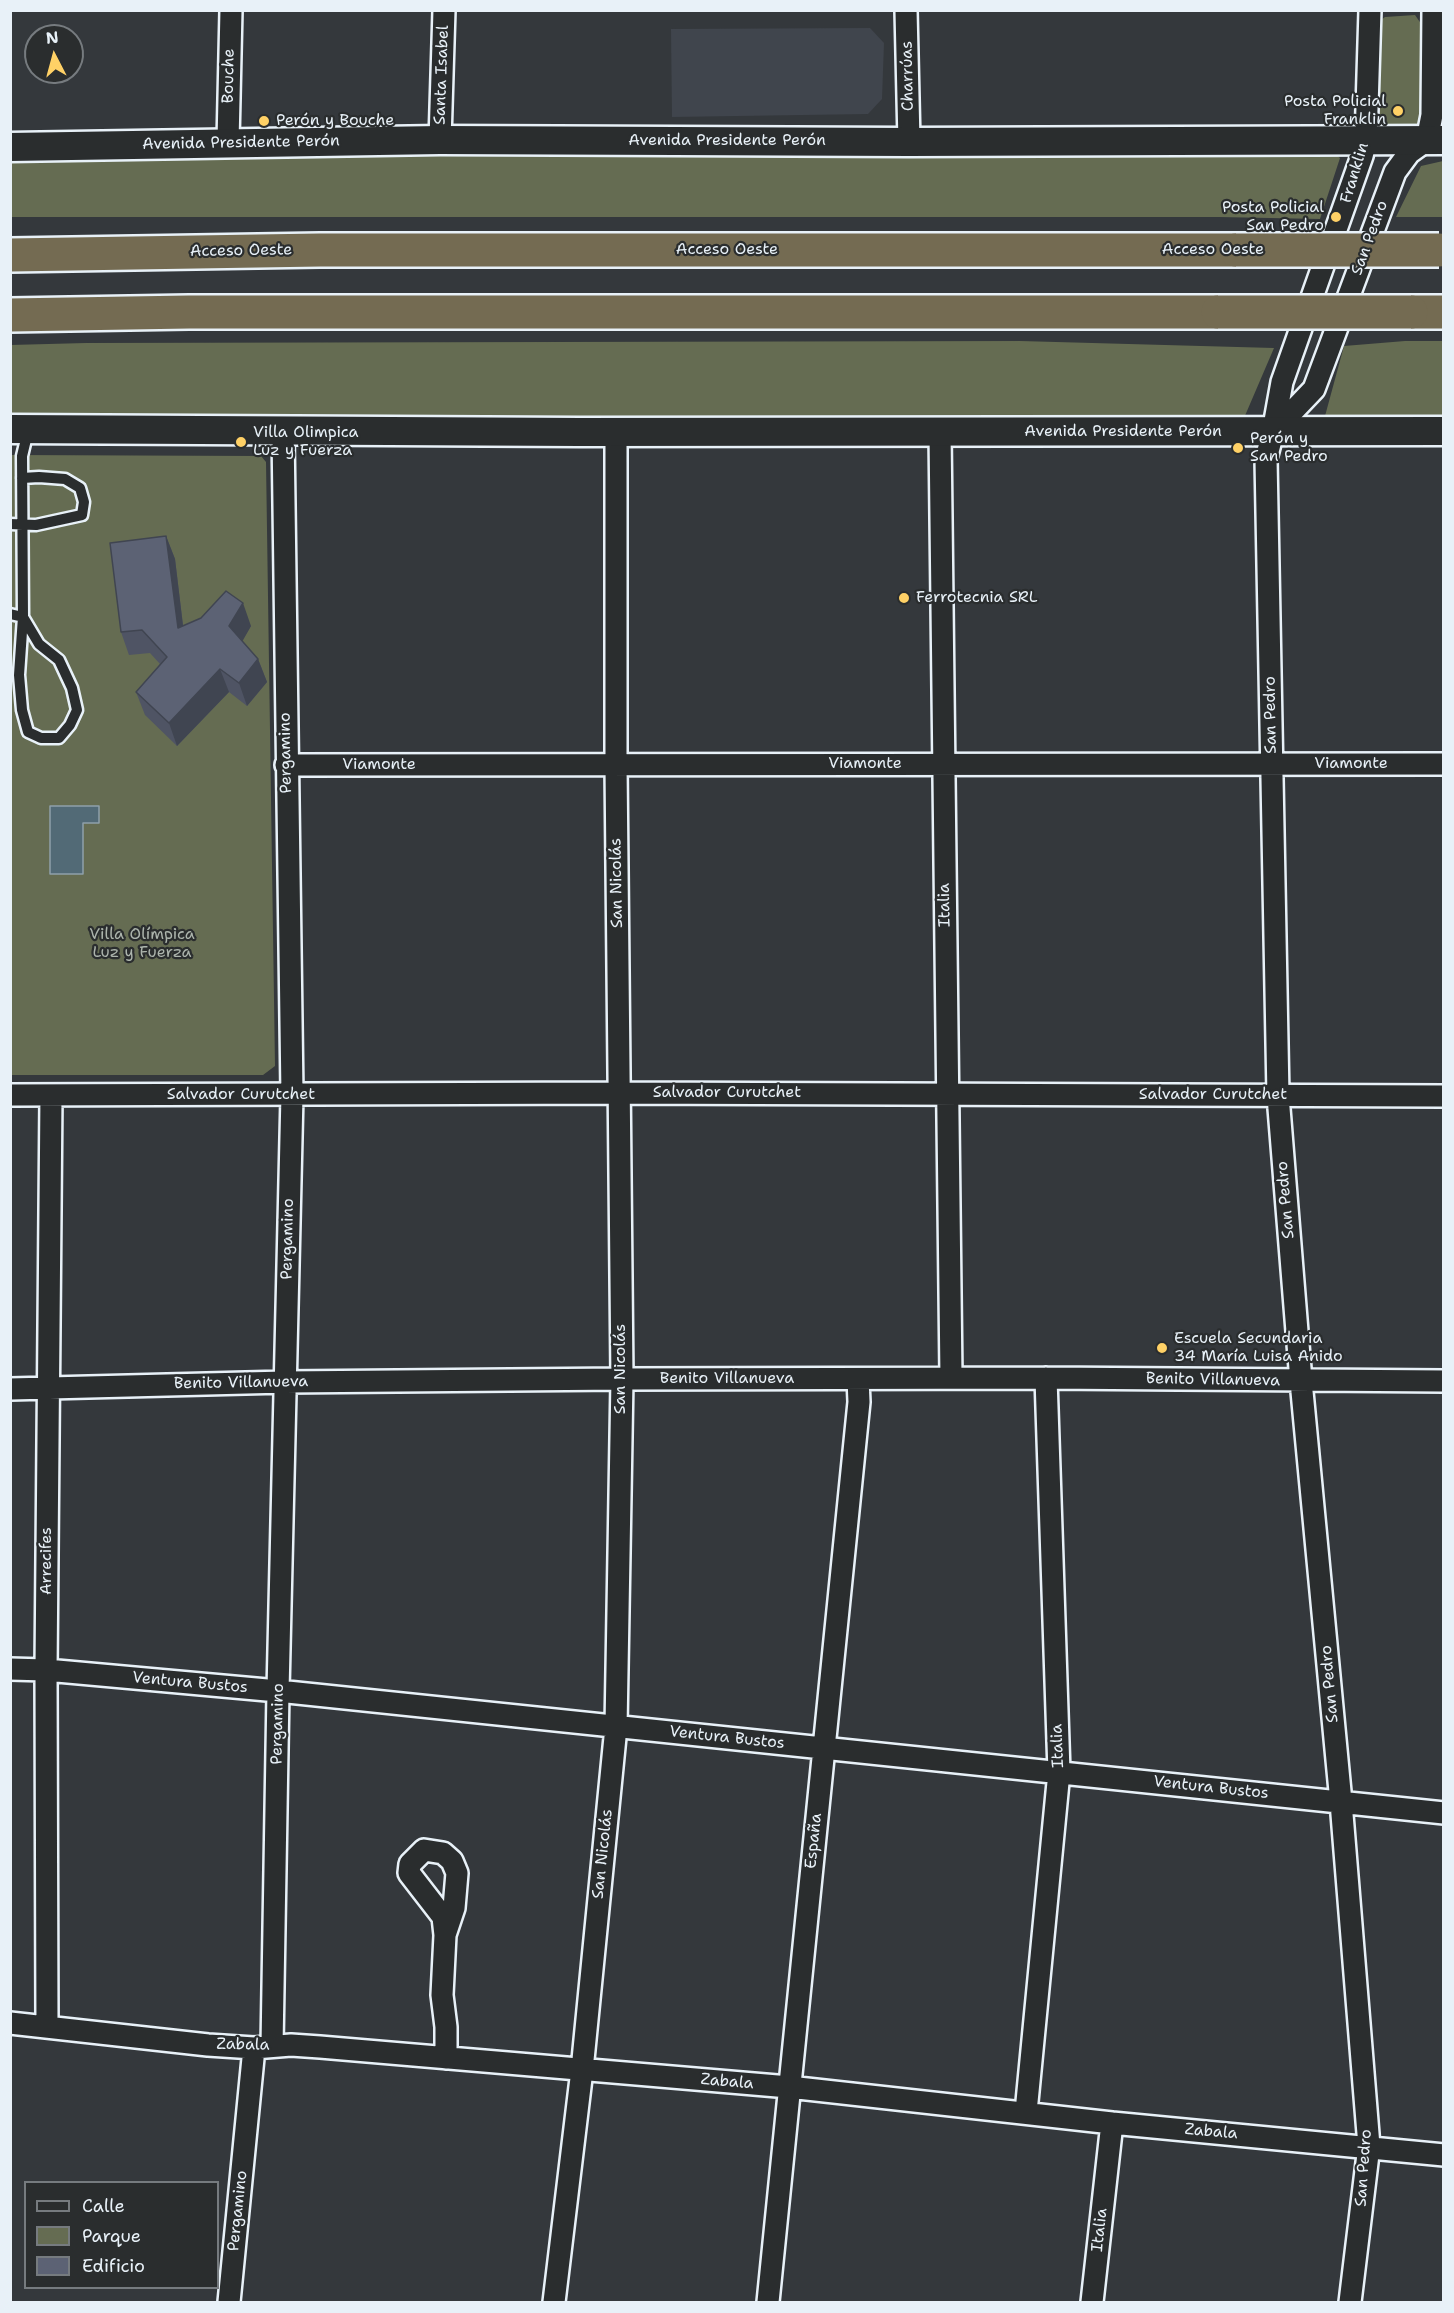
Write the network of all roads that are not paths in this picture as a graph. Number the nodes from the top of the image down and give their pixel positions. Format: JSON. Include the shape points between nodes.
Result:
{"nodes":[{"id":1,"x":231,"y":10,"type":"edge"},
{"id":2,"x":444,"y":10,"type":"edge"},
{"id":3,"x":906,"y":10,"type":"edge"},
{"id":4,"x":1370,"y":10,"type":"edge"},
{"id":5,"x":1432,"y":10,"type":"edge"},
{"id":6,"x":440,"y":140,"type":"junction"},
{"id":7,"x":1366,"y":140,"type":"junction"},
{"id":8,"x":1435,"y":140,"type":"edge"},
{"id":9,"x":228,"y":142,"type":"junction"},
{"id":10,"x":909,"y":142,"type":"junction"},
{"id":11,"x":10,"y":147,"type":"edge"},
{"id":12,"x":1441,"y":250,"type":"edge"},
{"id":13,"x":10,"y":255,"type":"edge"},
{"id":14,"x":1443,"y":312,"type":"edge"},
{"id":15,"x":10,"y":315,"type":"edge"},
{"id":16,"x":20,"y":429,"type":"edge"},
{"id":17,"x":283,"y":431,"type":"junction"},
{"id":18,"x":616,"y":431,"type":"junction"},
{"id":19,"x":1443,"y":431,"type":"edge"},
{"id":20,"x":940,"y":432,"type":"junction"},
{"id":21,"x":1273,"y":432,"type":"junction"},
{"id":22,"x":22,"y":478,"type":"junction"},
{"id":23,"x":10,"y":524,"type":"edge"},
{"id":24,"x":23,"y":524,"type":"junction"},
{"id":25,"x":10,"y":614,"type":"edge"},
{"id":26,"x":23,"y":617,"type":"junction"},
{"id":27,"x":943,"y":763,"type":"junction"},
{"id":28,"x":1272,"y":764,"type":"junction"},
{"id":29,"x":1443,"y":764,"type":"edge"},
{"id":30,"x":286,"y":765,"type":"junction"},
{"id":31,"x":616,"y":765,"type":"junction"},
{"id":32,"x":620,"y":1093,"type":"junction"},
{"id":33,"x":948,"y":1094,"type":"junction"},
{"id":34,"x":10,"y":1095,"type":"edge"},
{"id":35,"x":51,"y":1095,"type":"junction"},
{"id":36,"x":292,"y":1095,"type":"junction"},
{"id":37,"x":1278,"y":1095,"type":"junction"},
{"id":38,"x":1443,"y":1096,"type":"edge"},
{"id":39,"x":951,"y":1378,"type":"junction"},
{"id":40,"x":1046,"y":1378,"type":"junction"},
{"id":41,"x":622,"y":1379,"type":"junction"},
{"id":42,"x":858,"y":1380,"type":"junction"},
{"id":43,"x":1301,"y":1381,"type":"junction"},
{"id":44,"x":285,"y":1382,"type":"junction"},
{"id":45,"x":1443,"y":1382,"type":"edge"},
{"id":46,"x":47,"y":1388,"type":"junction"},
{"id":47,"x":10,"y":1389,"type":"edge"},
{"id":48,"x":10,"y":1669,"type":"edge"},
{"id":49,"x":46,"y":1670,"type":"junction"},
{"id":50,"x":278,"y":1691,"type":"junction"},
{"id":51,"x":616,"y":1727,"type":"junction"},
{"id":52,"x":824,"y":1747,"type":"junction"},
{"id":53,"x":1059,"y":1772,"type":"junction"},
{"id":54,"x":1341,"y":1802,"type":"junction"},
{"id":55,"x":1443,"y":1813,"type":"edge"},
{"id":56,"x":445,"y":1935,"type":"dead end"},
{"id":57,"x":10,"y":2023,"type":"edge"},
{"id":58,"x":47,"y":2027,"type":"junction"},
{"id":59,"x":263,"y":2047,"type":"junction"},
{"id":60,"x":446,"y":2058,"type":"junction"},
{"id":61,"x":582,"y":2070,"type":"junction"},
{"id":62,"x":789,"y":2087,"type":"junction"},
{"id":63,"x":1026,"y":2112,"type":"junction"},
{"id":64,"x":1112,"y":2123,"type":"junction"},
{"id":65,"x":1369,"y":2146,"type":"junction"},
{"id":66,"x":1443,"y":2155,"type":"edge"},
{"id":67,"x":229,"y":2302,"type":"edge"},
{"id":68,"x":554,"y":2302,"type":"edge"},
{"id":69,"x":768,"y":2302,"type":"edge"},
{"id":70,"x":1092,"y":2302,"type":"edge"},
{"id":71,"x":1350,"y":2302,"type":"edge"}],
"edges":[{"from":1,"to":9,"type":"street","name":"Bouche"},
{"from":2,"to":6,"type":"street","name":"Santa Isabel"},
{"from":3,"to":10,"type":"street","name":"Charrúas"},
{"from":4,"to":7,"type":"street","name":"Franklin"},
{"from":5,"to":8,"type":"street"},
{"from":6,"to":9,"type":"street","name":"Avenida Presidente Perón"},
{"from":6,"to":10,"type":"street","name":"Avenida Presidente Perón"},
{"from":7,"to":8,"type":"street","name":"Avenida Presidente Perón"},
{"from":7,"to":10,"type":"street","name":"Avenida Presidente Perón"},
{"from":7,"to":21,"type":"street","name":"Franklin","via":[[1282,382]]},
{"from":8,"to":21,"type":"street","name":"San Pedro","via":[[1409,153],[1395,172],[1314,389]]},
{"from":9,"to":11,"type":"street","name":"Avenida Presidente Perón"},
{"from":12,"to":13,"type":"highway","name":"Acceso Oeste","bridge":true,"via":[[320,250]]},
{"from":14,"to":15,"type":"highway","bridge":true},
{"from":16,"to":17,"type":"street","name":"Avenida Presidente Perón"},
{"from":16,"to":22,"type":"lane"},
{"from":17,"to":18,"type":"street","name":"Avenida Presidente Perón"},
{"from":17,"to":30,"type":"street","name":"Pergamino"},
{"from":18,"to":20,"type":"street","name":"Avenida Presidente Perón"},
{"from":18,"to":31,"type":"street","name":"San Nicolás"},
{"from":19,"to":21,"type":"street","name":"Avenida Presidente Perón"},
{"from":20,"to":21,"type":"street","name":"Avenida Presidente Perón"},
{"from":20,"to":27,"type":"street","name":"Italia"},
{"from":21,"to":28,"type":"street","name":"San Pedro","via":[[1266,459]]},
{"from":22,"to":24,"type":"lane"},
{"from":22,"to":24,"type":"lane","via":[[65,479],[80,488],[84,502],[82,515]]},
{"from":23,"to":24,"type":"lane"},
{"from":24,"to":26,"type":"lane"},
{"from":25,"to":26,"type":"lane"},
{"from":26,"to":26,"type":"lane","via":[[19,675],[28,732],[41,738],[58,738],[77,710],[72,688],[59,660],[39,644]]},
{"from":27,"to":28,"type":"street","name":"Viamonte"},
{"from":27,"to":31,"type":"street","name":"Viamonte"},
{"from":27,"to":33,"type":"street","name":"Italia"},
{"from":28,"to":29,"type":"street","name":"Viamonte"},
{"from":28,"to":37,"type":"street","name":"San Pedro"},
{"from":30,"to":31,"type":"street","name":"Viamonte"},
{"from":30,"to":36,"type":"street","name":"Pergamino"},
{"from":31,"to":32,"type":"street","name":"San Nicolás"},
{"from":32,"to":33,"type":"street","name":"Salvador Curutchet"},
{"from":32,"to":36,"type":"street","name":"Salvador Curutchet"},
{"from":32,"to":41,"type":"street","name":"San Nicolás"},
{"from":33,"to":37,"type":"street","name":"Salvador Curutchet"},
{"from":33,"to":39,"type":"street","name":"Italia"},
{"from":34,"to":35,"type":"street","name":"Salvador Curutchet"},
{"from":35,"to":36,"type":"street","name":"Salvador Curutchet"},
{"from":35,"to":46,"type":"street","name":"Arrecifes"},
{"from":36,"to":44,"type":"street","name":"Pergamino"},
{"from":37,"to":38,"type":"street","name":"Salvador Curutchet"},
{"from":37,"to":43,"type":"street","name":"San Pedro"},
{"from":39,"to":40,"type":"street","name":"Benito Villanueva"},
{"from":39,"to":42,"type":"street","name":"Benito Villanueva"},
{"from":40,"to":43,"type":"street","name":"Benito Villanueva"},
{"from":40,"to":53,"type":"street","name":"Italia"},
{"from":41,"to":42,"type":"street","name":"Benito Villanueva"},
{"from":41,"to":44,"type":"street","name":"Benito Villanueva"},
{"from":41,"to":51,"type":"street","name":"San Nicolás"},
{"from":42,"to":52,"type":"street","name":"España","via":[[860,1402]]},
{"from":43,"to":45,"type":"street","name":"Benito Villanueva"},
{"from":43,"to":54,"type":"street","name":"San Pedro"},
{"from":44,"to":46,"type":"street","name":"Benito Villanueva"},
{"from":44,"to":50,"type":"street","name":"Pergamino"},
{"from":46,"to":47,"type":"street","name":"Benito Villanueva"},
{"from":46,"to":49,"type":"street","name":"Arrecifes"},
{"from":48,"to":49,"type":"street","name":"Ventura Bustos"},
{"from":49,"to":50,"type":"street","name":"Ventura Bustos"},
{"from":49,"to":58,"type":"street","name":"Arrecifes"},
{"from":50,"to":51,"type":"street","name":"Ventura Bustos"},
{"from":50,"to":59,"type":"street","name":"Pergamino"},
{"from":51,"to":52,"type":"street","name":"Ventura Bustos"},
{"from":51,"to":61,"type":"street","name":"San Nicolás"},
{"from":52,"to":53,"type":"street","name":"Ventura Bustos"},
{"from":52,"to":62,"type":"street","name":"España"},
{"from":53,"to":54,"type":"street","name":"Ventura Bustos"},
{"from":53,"to":63,"type":"street","name":"Italia"},
{"from":54,"to":55,"type":"street","name":"Ventura Bustos"},
{"from":54,"to":65,"type":"street","name":"San Pedro"},
{"from":56,"to":60,"type":"street","via":[[441,1995]]},
{"from":57,"to":58,"type":"street","name":"Zabala"},
{"from":58,"to":59,"type":"street","name":"Zabala","via":[[208,2045]]},
{"from":59,"to":60,"type":"street","name":"Zabala","via":[[320,2047]]},
{"from":59,"to":67,"type":"street","name":"Pergamino"},
{"from":60,"to":61,"type":"street","name":"Zabala"},
{"from":61,"to":62,"type":"street","name":"Zabala"},
{"from":61,"to":68,"type":"street","name":"San Nicolás"},
{"from":62,"to":63,"type":"street","name":"Zabala"},
{"from":62,"to":69,"type":"street","name":"España"},
{"from":63,"to":64,"type":"street","name":"Zabala"},
{"from":64,"to":65,"type":"street","name":"Zabala"},
{"from":64,"to":70,"type":"street","name":"Italia"},
{"from":65,"to":66,"type":"street","name":"Zabala"},
{"from":65,"to":71,"type":"street","name":"San Pedro"}]}
